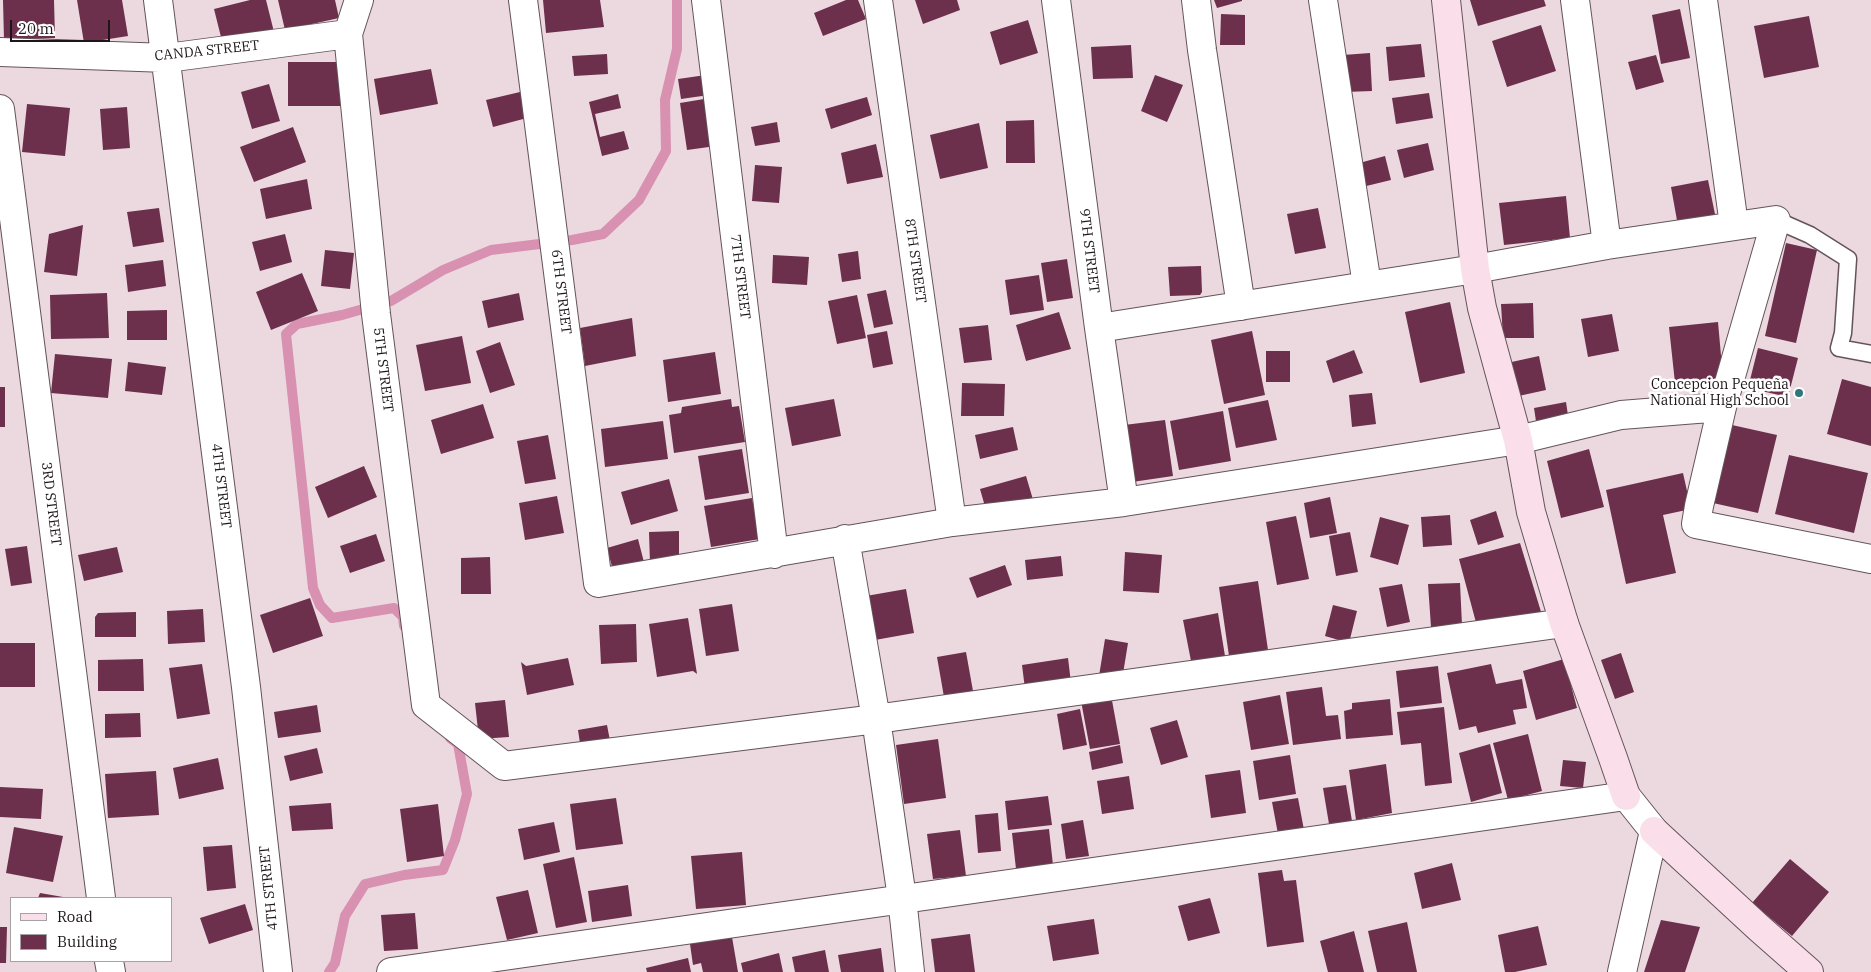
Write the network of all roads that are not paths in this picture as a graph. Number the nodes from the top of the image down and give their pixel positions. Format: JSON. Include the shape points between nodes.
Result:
{"nodes":[{"id":1,"x":158,"y":0,"type":"edge"},
{"id":2,"x":359,"y":0,"type":"edge"},
{"id":3,"x":523,"y":0,"type":"edge"},
{"id":4,"x":706,"y":0,"type":"edge"},
{"id":5,"x":878,"y":0,"type":"edge"},
{"id":6,"x":1056,"y":0,"type":"edge"},
{"id":7,"x":1196,"y":0,"type":"edge"},
{"id":8,"x":1323,"y":0,"type":"edge"},
{"id":9,"x":1446,"y":0,"type":"edge"},
{"id":10,"x":1575,"y":0,"type":"edge"},
{"id":11,"x":1703,"y":0,"type":"edge"},
{"id":12,"x":348,"y":34,"type":"junction"},
{"id":13,"x":0,"y":52,"type":"edge"},
{"id":14,"x":167,"y":58,"type":"junction"},
{"id":15,"x":0,"y":109,"type":"edge"},
{"id":16,"x":1776,"y":220,"type":"junction"},
{"id":17,"x":1734,"y":226,"type":"junction"},
{"id":18,"x":1607,"y":245,"type":"junction"},
{"id":19,"x":1475,"y":269,"type":"junction"},
{"id":20,"x":1367,"y":285,"type":"junction"},
{"id":21,"x":1241,"y":306,"type":"junction"},
{"id":22,"x":1099,"y":328,"type":"junction"},
{"id":23,"x":1871,"y":354,"type":"edge"},
{"id":24,"x":1722,"y":408,"type":"junction"},
{"id":25,"x":1518,"y":440,"type":"junction"},
{"id":26,"x":1124,"y":502,"type":"junction"},
{"id":27,"x":952,"y":522,"type":"junction"},
{"id":28,"x":845,"y":539,"type":"junction"},
{"id":29,"x":774,"y":554,"type":"junction"},
{"id":30,"x":1871,"y":559,"type":"edge"},
{"id":31,"x":1564,"y":623,"type":"junction"},
{"id":32,"x":876,"y":719,"type":"junction"},
{"id":33,"x":1626,"y":796,"type":"junction"},
{"id":34,"x":1654,"y":831,"type":"junction"},
{"id":35,"x":101,"y":897,"type":"edge"},
{"id":36,"x":902,"y":898,"type":"junction"},
{"id":37,"x":278,"y":972,"type":"edge"},
{"id":38,"x":391,"y":972,"type":"edge"},
{"id":39,"x":910,"y":972,"type":"edge"},
{"id":40,"x":1622,"y":972,"type":"edge"},
{"id":41,"x":1809,"y":972,"type":"edge"}],
"edges":[{"from":1,"to":14,"type":"street","name":"4TH STREET"},
{"from":2,"to":12,"type":"street"},
{"from":3,"to":29,"type":"street","name":"6TH STREET","via":[[598,583]]},
{"from":4,"to":29,"type":"street","name":"7TH STREET"},
{"from":5,"to":27,"type":"street","name":"8TH STREET"},
{"from":6,"to":22,"type":"street","name":"9TH STREET"},
{"from":7,"to":21,"type":"street"},
{"from":8,"to":20,"type":"street"},
{"from":9,"to":19,"type":"street"},
{"from":10,"to":18,"type":"street"},
{"from":11,"to":17,"type":"street"},
{"from":12,"to":14,"type":"street","name":"CANDA STREET"},
{"from":12,"to":32,"type":"street","name":"5TH STREET","via":[[375,305],[426,705],[504,766]]},
{"from":13,"to":14,"type":"street","name":"CANDA STREET"},
{"from":14,"to":37,"type":"street","name":"4TH STREET","via":[[244,668]]},
{"from":15,"to":35,"type":"street","name":"3RD STREET"},
{"from":16,"to":17,"type":"street"},
{"from":16,"to":23,"type":"lane","via":[[1810,235],[1848,259],[1843,334],[1839,348]]},
{"from":16,"to":24,"type":"street"},
{"from":17,"to":18,"type":"street"},
{"from":18,"to":19,"type":"street"},
{"from":19,"to":20,"type":"street"},
{"from":19,"to":25,"type":"street","via":[[1482,308]]},
{"from":20,"to":21,"type":"street"},
{"from":21,"to":22,"type":"street"},
{"from":22,"to":26,"type":"street","name":"9TH STREET"},
{"from":24,"to":25,"type":"street","via":[[1621,415]]},
{"from":24,"to":30,"type":"street","via":[[1696,524]]},
{"from":25,"to":26,"type":"street"},
{"from":25,"to":31,"type":"street","via":[[1531,512]]},
{"from":26,"to":27,"type":"street"},
{"from":27,"to":28,"type":"street"},
{"from":28,"to":29,"type":"street"},
{"from":28,"to":32,"type":"street"},
{"from":31,"to":32,"type":"street"},
{"from":31,"to":33,"type":"street"},
{"from":32,"to":36,"type":"street"},
{"from":33,"to":34,"type":"street"},
{"from":33,"to":36,"type":"street"},
{"from":34,"to":40,"type":"street"},
{"from":34,"to":41,"type":"street"},
{"from":36,"to":38,"type":"street"},
{"from":36,"to":39,"type":"street"}]}
